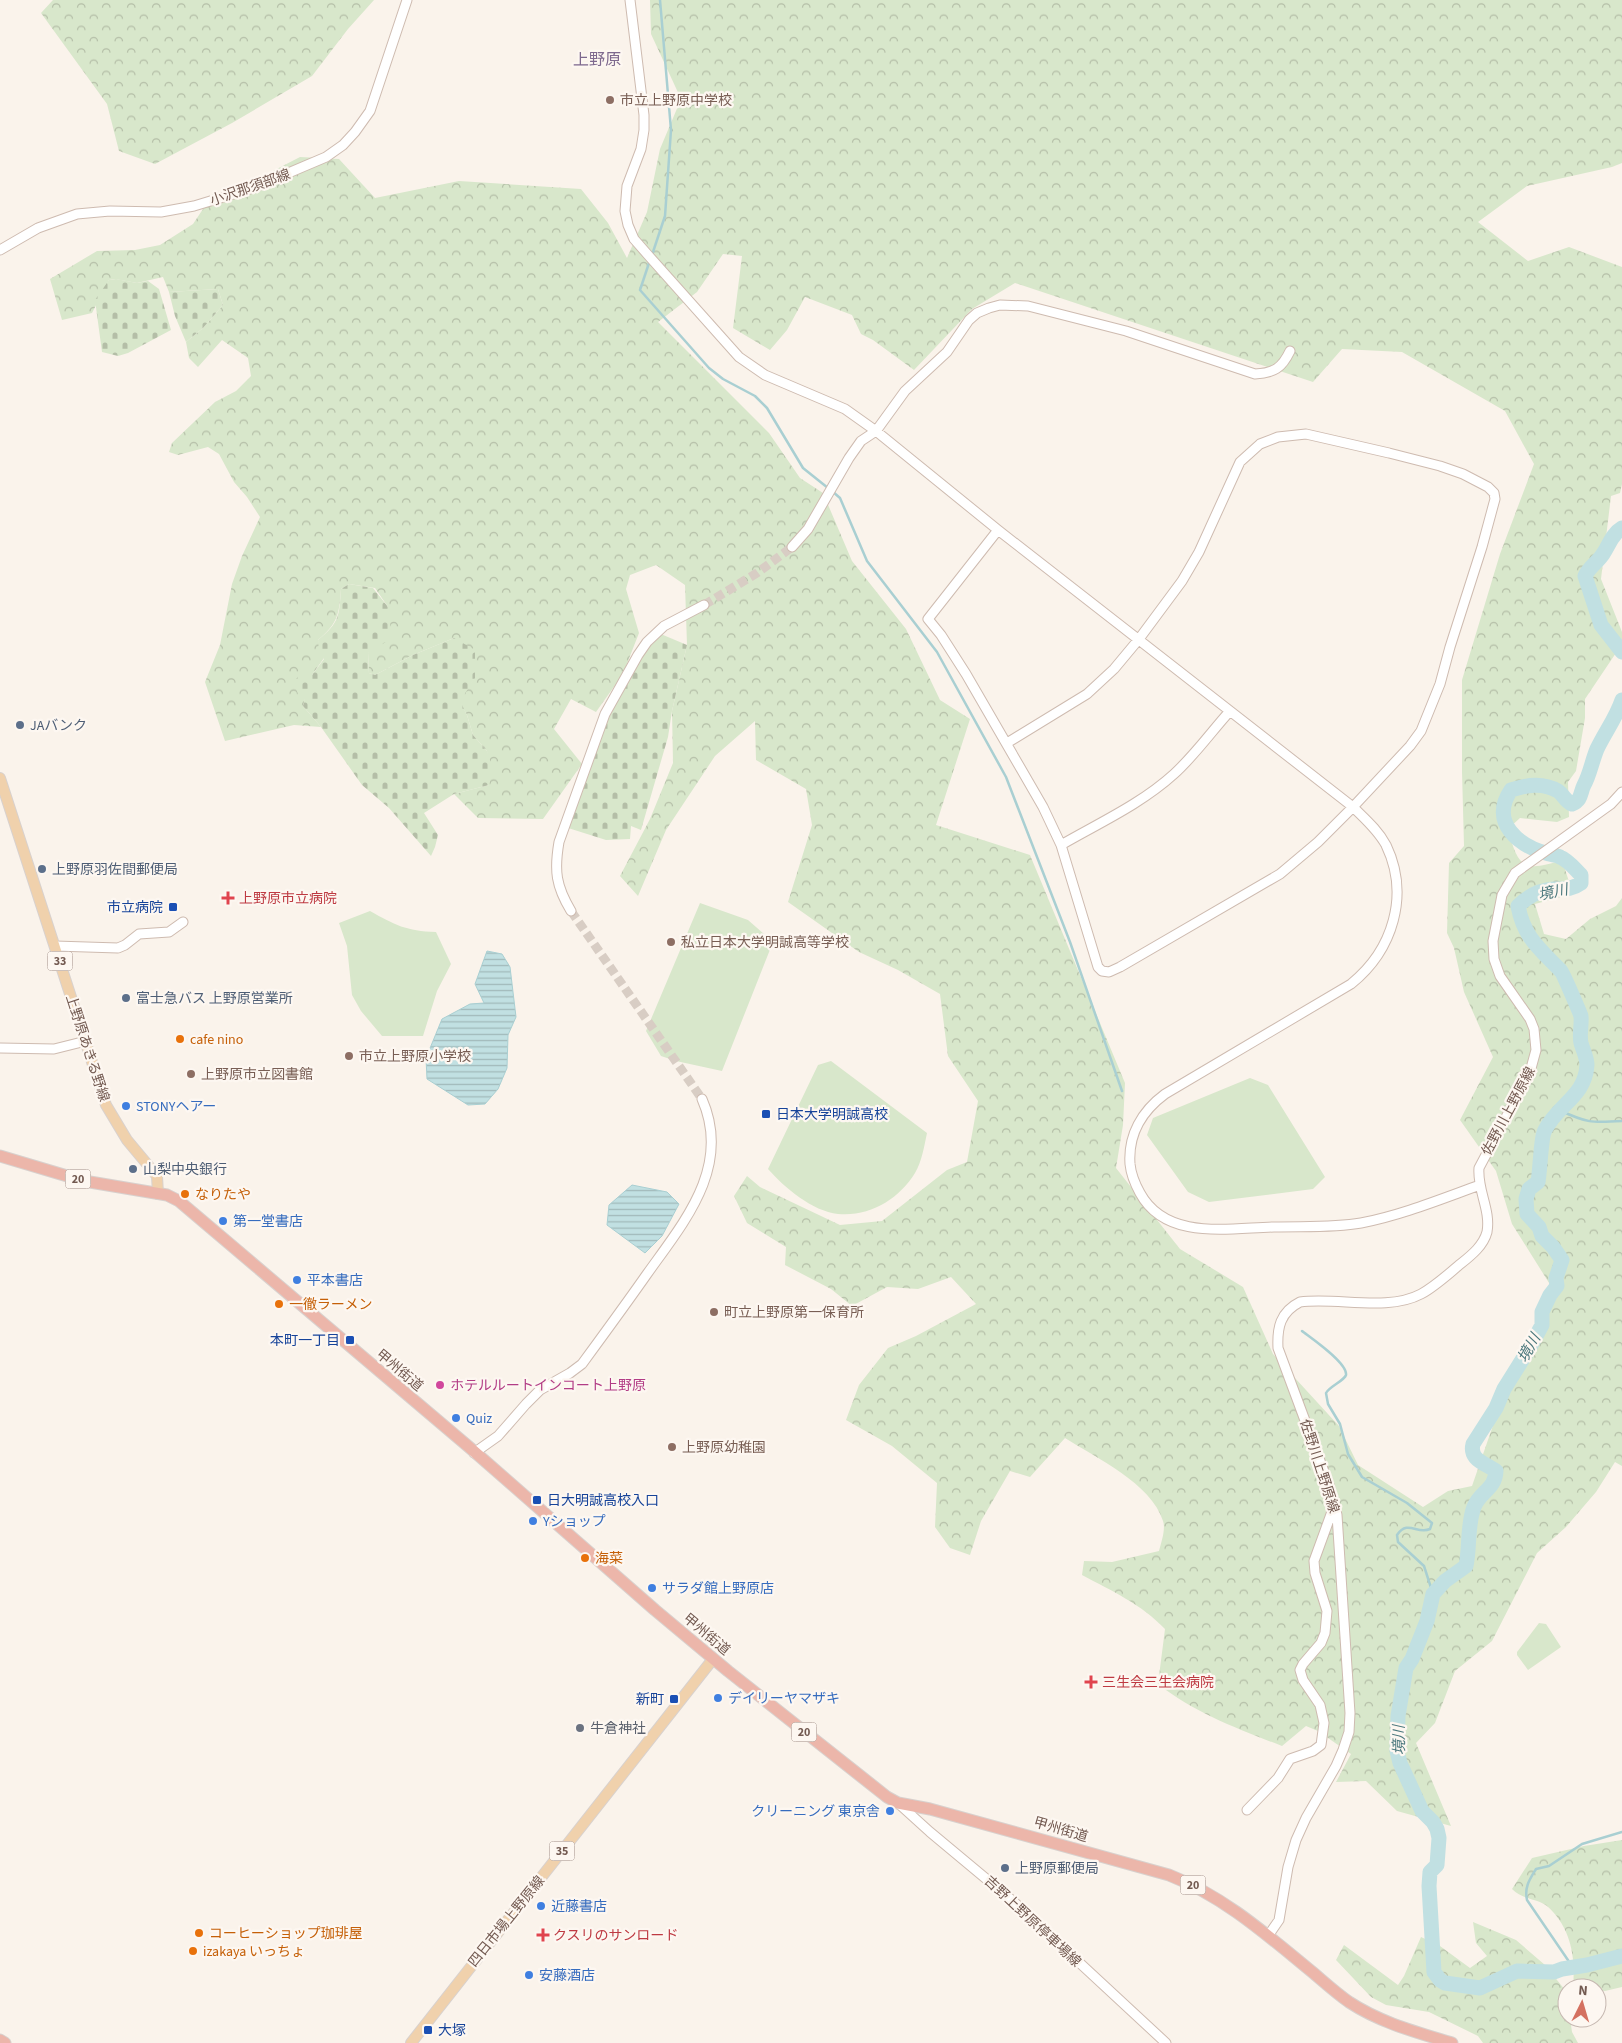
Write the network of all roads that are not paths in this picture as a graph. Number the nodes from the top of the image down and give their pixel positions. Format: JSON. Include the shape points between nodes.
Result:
{"nodes":[{"id":1,"x":407,"y":0,"type":"edge"},
{"id":2,"x":630,"y":0,"type":"edge"},
{"id":3,"x":0,"y":250,"type":"edge"},
{"id":4,"x":1290,"y":351,"type":"dead end"},
{"id":5,"x":876,"y":430,"type":"junction"},
{"id":6,"x":998,"y":530,"type":"junction"},
{"id":7,"x":792,"y":547,"type":"tunnel mouth"},
{"id":8,"x":704,"y":605,"type":"tunnel mouth"},
{"id":9,"x":1139,"y":639,"type":"junction"},
{"id":10,"x":1230,"y":711,"type":"junction"},
{"id":11,"x":1007,"y":743,"type":"junction"},
{"id":12,"x":0,"y":778,"type":"edge"},
{"id":13,"x":1622,"y":792,"type":"edge"},
{"id":14,"x":1353,"y":807,"type":"junction"},
{"id":15,"x":1061,"y":845,"type":"junction"},
{"id":16,"x":571,"y":912,"type":"tunnel mouth"},
{"id":17,"x":183,"y":922,"type":"dead end"},
{"id":18,"x":55,"y":946,"type":"junction"},
{"id":19,"x":86,"y":1041,"type":"junction"},
{"id":20,"x":0,"y":1048,"type":"edge"},
{"id":21,"x":702,"y":1099,"type":"tunnel mouth"},
{"id":22,"x":0,"y":1156,"type":"edge"},
{"id":23,"x":1480,"y":1185,"type":"junction"},
{"id":24,"x":158,"y":1194,"type":"junction"},
{"id":25,"x":474,"y":1453,"type":"junction"},
{"id":26,"x":1335,"y":1504,"type":"junction"},
{"id":27,"x":713,"y":1659,"type":"junction"},
{"id":28,"x":898,"y":1803,"type":"junction"},
{"id":29,"x":1247,"y":1810,"type":"dead end"},
{"id":30,"x":1268,"y":1936,"type":"junction"},
{"id":31,"x":0,"y":2040,"type":"edge"},
{"id":32,"x":5,"y":2043,"type":"edge"},
{"id":33,"x":411,"y":2043,"type":"edge"},
{"id":34,"x":1166,"y":2043,"type":"edge"},
{"id":35,"x":1452,"y":2043,"type":"edge"}],
"edges":[{"from":1,"to":3,"type":"street","name":"小沢那須部線","via":[[370,111],[355,132],[326,157],[254,188],[194,206],[161,212],[77,214],[38,228]]},
{"from":2,"to":5,"type":"street","via":[[644,130],[641,149],[627,186],[625,211],[634,239],[739,358],[765,375],[845,409]]},
{"from":4,"to":5,"type":"street","via":[[1279,367],[1264,374],[1255,374],[1126,332],[1028,306],[1000,305],[977,313],[969,320],[947,352],[904,391]]},
{"from":5,"to":6,"type":"street"},
{"from":5,"to":7,"type":"street","via":[[861,441],[808,529]]},
{"from":6,"to":9,"type":"street"},
{"from":6,"to":11,"type":"street","via":[[928,619],[941,634]]},
{"from":8,"to":16,"type":"street","via":[[664,626],[647,642],[605,714],[559,842],[558,887]]},
{"from":9,"to":10,"type":"street"},
{"from":9,"to":11,"type":"street","via":[[1087,694]]},
{"from":9,"to":14,"type":"street","via":[[1199,552],[1240,462],[1268,441],[1306,434],[1440,466],[1488,487],[1494,493],[1495,504],[1434,701],[1421,731],[1410,746]]},
{"from":10,"to":14,"type":"street"},
{"from":10,"to":15,"type":"street","via":[[1173,775],[1132,805]]},
{"from":11,"to":15,"type":"street"},
{"from":12,"to":18,"type":"main road","name":"上野原あきる野線","number":"33"},
{"from":13,"to":23,"type":"street","name":"佐野川上野原線","via":[[1611,804],[1515,874],[1502,895],[1493,940],[1494,959],[1500,976],[1534,1029],[1535,1056],[1530,1072],[1482,1160]]},
{"from":14,"to":15,"type":"street","via":[[1280,874],[1109,972],[1102,971],[1095,960]]},
{"from":14,"to":23,"type":"street","via":[[1375,828],[1394,867],[1397,903],[1393,927],[1383,948],[1370,968],[1352,984],[1147,1109],[1134,1130],[1130,1155],[1133,1178],[1144,1200],[1160,1216],[1182,1226],[1206,1229],[1362,1223],[1408,1211]]},
{"from":17,"to":18,"type":"street","via":[[169,932],[139,934],[118,948]]},
{"from":18,"to":19,"type":"main road","name":"上野原あきる野線","number":"33"},
{"from":19,"to":20,"type":"street","via":[[54,1049]]},
{"from":19,"to":24,"type":"main road","name":"上野原あきる野線","number":"33","via":[[106,1106],[127,1140],[157,1176]]},
{"from":21,"to":25,"type":"street","via":[[710,1129],[709,1165],[698,1198],[676,1235],[582,1364],[540,1390],[498,1436]]},
{"from":22,"to":24,"type":"highway","name":"甲州街道","number":"20","via":[[84,1181]]},
{"from":23,"to":26,"type":"street","name":"佐野川上野原線","via":[[1488,1220],[1484,1238],[1470,1256],[1422,1294],[1400,1302],[1300,1302],[1280,1320],[1278,1348]]},
{"from":24,"to":25,"type":"highway","name":"甲州街道","number":"20","via":[[179,1201],[191,1210]]},
{"from":25,"to":27,"type":"highway","name":"甲州街道","number":"20"},
{"from":26,"to":29,"type":"street","via":[[1314,1561],[1328,1611],[1325,1633],[1300,1670],[1302,1680],[1320,1705],[1324,1723],[1322,1745],[1290,1759],[1278,1778]]},
{"from":26,"to":30,"type":"street","name":"佐野川上野原線","via":[[1347,1645],[1349,1732],[1344,1750],[1296,1840],[1279,1920]]},
{"from":27,"to":28,"type":"highway","name":"甲州街道","number":"20","via":[[877,1791]]},
{"from":27,"to":33,"type":"main road","name":"四日市場上野原線","number":"35"},
{"from":28,"to":30,"type":"highway","name":"甲州街道","number":"20","via":[[1169,1875],[1204,1890]]},
{"from":28,"to":34,"type":"street","name":"吉野上野原停車場線","via":[[1014,1902]]},
{"from":30,"to":35,"type":"highway","name":"甲州街道","number":"20","via":[[1348,2001],[1370,2014]]},
{"from":31,"to":32,"type":"highway"}]}
